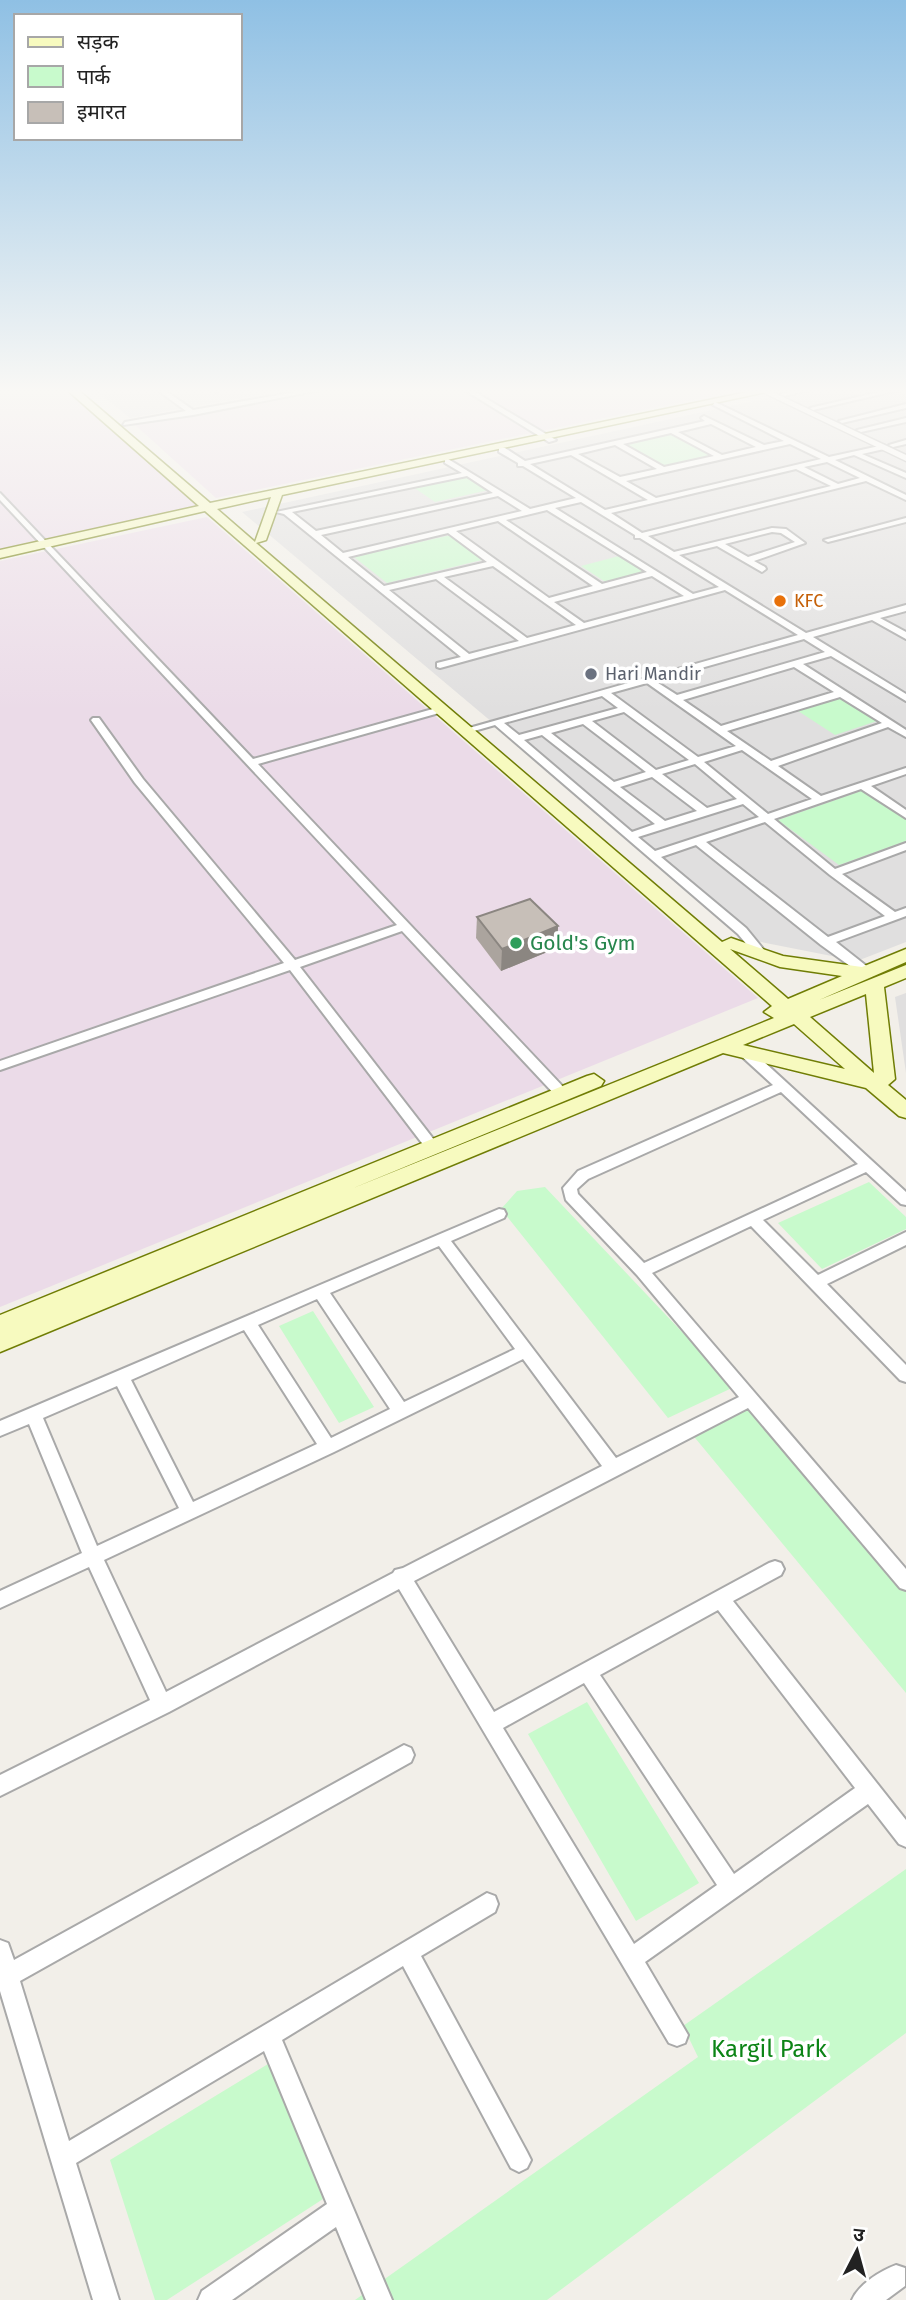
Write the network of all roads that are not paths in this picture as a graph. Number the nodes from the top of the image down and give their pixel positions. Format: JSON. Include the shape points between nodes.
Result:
{"nodes":[{"id":1,"x":1,"y":496,"type":"edge"},
{"id":2,"x":199,"y":496,"type":"edge"},
{"id":3,"x":268,"y":496,"type":"edge"},
{"id":4,"x":275,"y":496,"type":"edge"},
{"id":5,"x":277,"y":496,"type":"edge"},
{"id":6,"x":361,"y":496,"type":"edge"},
{"id":7,"x":486,"y":496,"type":"edge"},
{"id":8,"x":501,"y":496,"type":"edge"},
{"id":9,"x":573,"y":496,"type":"edge"},
{"id":10,"x":647,"y":496,"type":"edge"},
{"id":11,"x":670,"y":496,"type":"edge"},
{"id":12,"x":796,"y":496,"type":"edge"},
{"id":13,"x":579,"y":500,"type":"junction"},
{"id":14,"x":654,"y":500,"type":"junction"},
{"id":15,"x":212,"y":508,"type":"junction"},
{"id":16,"x":550,"y":508,"type":"junction"},
{"id":17,"x":272,"y":512,"type":"junction"},
{"id":18,"x":287,"y":512,"type":"junction"},
{"id":19,"x":529,"y":512,"type":"junction"},
{"id":20,"x":602,"y":513,"type":"junction"},
{"id":21,"x":500,"y":519,"type":"junction"},
{"id":22,"x":906,"y":520,"type":"edge"},
{"id":23,"x":450,"y":531,"type":"junction"},
{"id":24,"x":315,"y":534,"type":"junction"},
{"id":25,"x":638,"y":536,"type":"junction"},
{"id":26,"x":260,"y":540,"type":"junction"},
{"id":27,"x":828,"y":540,"type":"dead end"},
{"id":28,"x":46,"y":544,"type":"junction"},
{"id":29,"x":719,"y":544,"type":"junction"},
{"id":30,"x":0,"y":554,"type":"edge"},
{"id":31,"x":670,"y":555,"type":"junction"},
{"id":32,"x":342,"y":556,"type":"junction"},
{"id":33,"x":747,"y":560,"type":"junction"},
{"id":34,"x":493,"y":563,"type":"junction"},
{"id":35,"x":762,"y":569,"type":"dead end"},
{"id":36,"x":654,"y":573,"type":"junction"},
{"id":37,"x":438,"y":576,"type":"junction"},
{"id":38,"x":600,"y":587,"type":"junction"},
{"id":39,"x":724,"y":588,"type":"junction"},
{"id":40,"x":381,"y":589,"type":"junction"},
{"id":41,"x":690,"y":596,"type":"junction"},
{"id":42,"x":548,"y":601,"type":"junction"},
{"id":43,"x":906,"y":608,"type":"edge"},
{"id":44,"x":874,"y":618,"type":"junction"},
{"id":45,"x":582,"y":626,"type":"junction"},
{"id":46,"x":905,"y":635,"type":"edge"},
{"id":47,"x":803,"y":636,"type":"junction"},
{"id":48,"x":525,"y":641,"type":"junction"},
{"id":49,"x":831,"y":653,"type":"junction"},
{"id":50,"x":467,"y":657,"type":"junction"},
{"id":51,"x":794,"y":663,"type":"junction"},
{"id":52,"x":440,"y":665,"type":"dead end"},
{"id":53,"x":646,"y":679,"type":"junction"},
{"id":54,"x":603,"y":692,"type":"junction"},
{"id":55,"x":839,"y":694,"type":"junction"},
{"id":56,"x":906,"y":698,"type":"edge"},
{"id":57,"x":676,"y":699,"type":"junction"},
{"id":58,"x":443,"y":709,"type":"junction"},
{"id":59,"x":625,"y":709,"type":"junction"},
{"id":60,"x":96,"y":720,"type":"dead end"},
{"id":61,"x":584,"y":720,"type":"junction"},
{"id":62,"x":498,"y":723,"type":"junction"},
{"id":63,"x":888,"y":724,"type":"junction"},
{"id":64,"x":473,"y":729,"type":"junction"},
{"id":65,"x":719,"y":730,"type":"junction"},
{"id":66,"x":543,"y":731,"type":"junction"},
{"id":67,"x":906,"y":734,"type":"edge"},
{"id":68,"x":517,"y":738,"type":"junction"},
{"id":69,"x":743,"y":747,"type":"junction"},
{"id":70,"x":696,"y":760,"type":"junction"},
{"id":71,"x":250,"y":763,"type":"junction"},
{"id":72,"x":770,"y":765,"type":"junction"},
{"id":73,"x":906,"y":771,"type":"edge"},
{"id":74,"x":652,"y":772,"type":"junction"},
{"id":75,"x":611,"y":786,"type":"junction"},
{"id":76,"x":863,"y":786,"type":"junction"},
{"id":77,"x":746,"y":800,"type":"junction"},
{"id":78,"x":820,"y":800,"type":"junction"},
{"id":79,"x":705,"y":812,"type":"junction"},
{"id":80,"x":906,"y":815,"type":"edge"},
{"id":81,"x":767,"y":819,"type":"junction"},
{"id":82,"x":664,"y":826,"type":"junction"},
{"id":83,"x":632,"y":835,"type":"junction"},
{"id":84,"x":699,"y":842,"type":"junction"},
{"id":85,"x":906,"y":846,"type":"edge"},
{"id":86,"x":655,"y":855,"type":"junction"},
{"id":87,"x":834,"y":873,"type":"junction"},
{"id":88,"x":900,"y":915,"type":"edge"},
{"id":89,"x":402,"y":926,"type":"junction"},
{"id":90,"x":825,"y":942,"type":"junction"},
{"id":91,"x":731,"y":943,"type":"junction"},
{"id":92,"x":906,"y":955,"type":"edge"},
{"id":93,"x":762,"y":956,"type":"junction"},
{"id":94,"x":293,"y":966,"type":"junction"},
{"id":95,"x":906,"y":971,"type":"edge"},
{"id":96,"x":867,"y":976,"type":"junction"},
{"id":97,"x":798,"y":1009,"type":"junction"},
{"id":98,"x":734,"y":1049,"type":"junction"},
{"id":99,"x":0,"y":1066,"type":"edge"},
{"id":100,"x":878,"y":1080,"type":"junction"},
{"id":101,"x":783,"y":1086,"type":"junction"},
{"id":102,"x":562,"y":1094,"type":"junction"},
{"id":103,"x":906,"y":1097,"type":"edge"},
{"id":104,"x":906,"y":1111,"type":"edge"},
{"id":105,"x":433,"y":1147,"type":"junction"},
{"id":106,"x":866,"y":1166,"type":"junction"},
{"id":107,"x":906,"y":1200,"type":"edge"},
{"id":108,"x":499,"y":1214,"type":"dead end"},
{"id":109,"x":752,"y":1219,"type":"junction"},
{"id":110,"x":441,"y":1238,"type":"junction"},
{"id":111,"x":906,"y":1238,"type":"edge"},
{"id":112,"x":642,"y":1271,"type":"junction"},
{"id":113,"x":816,"y":1283,"type":"junction"},
{"id":114,"x":320,"y":1291,"type":"junction"},
{"id":115,"x":248,"y":1323,"type":"junction"},
{"id":116,"x":0,"y":1325,"type":"edge"},
{"id":117,"x":0,"y":1342,"type":"edge"},
{"id":118,"x":524,"y":1350,"type":"junction"},
{"id":119,"x":906,"y":1375,"type":"edge"},
{"id":120,"x":121,"y":1377,"type":"junction"},
{"id":121,"x":749,"y":1400,"type":"junction"},
{"id":122,"x":401,"y":1412,"type":"junction"},
{"id":123,"x":33,"y":1415,"type":"junction"},
{"id":124,"x":0,"y":1429,"type":"edge"},
{"id":125,"x":328,"y":1447,"type":"junction"},
{"id":126,"x":613,"y":1467,"type":"junction"},
{"id":127,"x":190,"y":1511,"type":"junction"},
{"id":128,"x":92,"y":1555,"type":"junction"},
{"id":129,"x":775,"y":1569,"type":"dead end"},
{"id":130,"x":401,"y":1576,"type":"junction"},
{"id":131,"x":906,"y":1582,"type":"edge"},
{"id":132,"x":0,"y":1600,"type":"edge"},
{"id":133,"x":721,"y":1600,"type":"junction"},
{"id":134,"x":588,"y":1673,"type":"junction"},
{"id":135,"x":162,"y":1705,"type":"junction"},
{"id":136,"x":489,"y":1725,"type":"junction"},
{"id":137,"x":404,"y":1755,"type":"dead end"},
{"id":138,"x":0,"y":1786,"type":"edge"},
{"id":139,"x":870,"y":1790,"type":"junction"},
{"id":140,"x":906,"y":1837,"type":"edge"},
{"id":141,"x":731,"y":1888,"type":"junction"},
{"id":142,"x":486,"y":1904,"type":"dead end"},
{"id":143,"x":0,"y":1951,"type":"edge"},
{"id":144,"x":407,"y":1951,"type":"junction"},
{"id":145,"x":631,"y":1959,"type":"junction"},
{"id":146,"x":4,"y":1978,"type":"edge"},
{"id":147,"x":268,"y":2034,"type":"junction"},
{"id":148,"x":677,"y":2035,"type":"dead end"},
{"id":149,"x":63,"y":2158,"type":"junction"},
{"id":150,"x":519,"y":2160,"type":"dead end"},
{"id":151,"x":341,"y":2209,"type":"junction"},
{"id":152,"x":896,"y":2277,"type":"dead end"},
{"id":153,"x":106,"y":2300,"type":"edge"},
{"id":154,"x":211,"y":2300,"type":"edge"},
{"id":155,"x":379,"y":2300,"type":"edge"},
{"id":156,"x":865,"y":2300,"type":"edge"}],
"edges":[{"from":1,"to":28,"type":"street"},
{"from":2,"to":15,"type":"main road"},
{"from":3,"to":15,"type":"main road"},
{"from":4,"to":15,"type":"main road"},
{"from":5,"to":17,"type":"main road"},
{"from":6,"to":18,"type":"street"},
{"from":7,"to":24,"type":"street"},
{"from":8,"to":19,"type":"street"},
{"from":9,"to":13,"type":"street"},
{"from":10,"to":14,"type":"street"},
{"from":11,"to":14,"type":"street"},
{"from":12,"to":25,"type":"street"},
{"from":13,"to":16,"type":"street"},
{"from":13,"to":20,"type":"street"},
{"from":14,"to":20,"type":"street"},
{"from":15,"to":26,"type":"main road"},
{"from":15,"to":28,"type":"main road"},
{"from":15,"to":58,"type":"main road"},
{"from":16,"to":19,"type":"street"},
{"from":16,"to":36,"type":"street"},
{"from":17,"to":18,"type":"street"},
{"from":17,"to":26,"type":"main road"},
{"from":18,"to":24,"type":"street"},
{"from":19,"to":21,"type":"street"},
{"from":20,"to":25,"type":"street"},
{"from":21,"to":23,"type":"street"},
{"from":21,"to":38,"type":"street"},
{"from":22,"to":27,"type":"street"},
{"from":23,"to":32,"type":"street"},
{"from":23,"to":34,"type":"street"},
{"from":24,"to":32,"type":"street"},
{"from":25,"to":31,"type":"street"},
{"from":26,"to":64,"type":"main road"},
{"from":28,"to":30,"type":"main road"},
{"from":28,"to":71,"type":"street"},
{"from":29,"to":31,"type":"street"},
{"from":29,"to":33,"type":"street"},
{"from":29,"to":33,"type":"street","via":[[776,530],[801,542]]},
{"from":31,"to":39,"type":"street"},
{"from":32,"to":40,"type":"street"},
{"from":33,"to":35,"type":"street"},
{"from":34,"to":37,"type":"street"},
{"from":34,"to":42,"type":"street"},
{"from":36,"to":38,"type":"street"},
{"from":36,"to":41,"type":"street"},
{"from":37,"to":40,"type":"street"},
{"from":37,"to":48,"type":"street"},
{"from":38,"to":42,"type":"street"},
{"from":39,"to":41,"type":"street"},
{"from":39,"to":47,"type":"street"},
{"from":40,"to":50,"type":"street"},
{"from":41,"to":45,"type":"street"},
{"from":42,"to":45,"type":"street"},
{"from":43,"to":44,"type":"street"},
{"from":44,"to":46,"type":"street"},
{"from":44,"to":47,"type":"street"},
{"from":45,"to":48,"type":"street"},
{"from":47,"to":49,"type":"street"},
{"from":47,"to":53,"type":"street"},
{"from":48,"to":50,"type":"street"},
{"from":49,"to":51,"type":"street"},
{"from":49,"to":56,"type":"street"},
{"from":50,"to":52,"type":"street"},
{"from":51,"to":55,"type":"street"},
{"from":51,"to":57,"type":"street"},
{"from":53,"to":54,"type":"street"},
{"from":53,"to":57,"type":"street"},
{"from":54,"to":59,"type":"street"},
{"from":54,"to":62,"type":"street"},
{"from":55,"to":63,"type":"street"},
{"from":55,"to":65,"type":"street"},
{"from":57,"to":65,"type":"street"},
{"from":58,"to":64,"type":"main road"},
{"from":58,"to":71,"type":"street"},
{"from":59,"to":61,"type":"street"},
{"from":59,"to":70,"type":"street"},
{"from":60,"to":94,"type":"street","via":[[139,781]]},
{"from":61,"to":66,"type":"street"},
{"from":61,"to":74,"type":"street"},
{"from":62,"to":64,"type":"street"},
{"from":62,"to":68,"type":"street"},
{"from":63,"to":67,"type":"street"},
{"from":63,"to":72,"type":"street"},
{"from":64,"to":91,"type":"main road"},
{"from":64,"to":97,"type":"main road"},
{"from":65,"to":69,"type":"street"},
{"from":66,"to":68,"type":"street"},
{"from":66,"to":75,"type":"street"},
{"from":68,"to":83,"type":"street"},
{"from":69,"to":70,"type":"street"},
{"from":69,"to":72,"type":"street"},
{"from":70,"to":74,"type":"street"},
{"from":70,"to":77,"type":"street"},
{"from":71,"to":89,"type":"street"},
{"from":72,"to":78,"type":"street"},
{"from":73,"to":76,"type":"street"},
{"from":74,"to":75,"type":"street"},
{"from":74,"to":79,"type":"street"},
{"from":75,"to":82,"type":"street"},
{"from":76,"to":78,"type":"street"},
{"from":76,"to":80,"type":"street"},
{"from":77,"to":79,"type":"street"},
{"from":77,"to":81,"type":"street"},
{"from":78,"to":81,"type":"street"},
{"from":79,"to":82,"type":"street"},
{"from":81,"to":84,"type":"street"},
{"from":81,"to":87,"type":"street"},
{"from":82,"to":83,"type":"street"},
{"from":83,"to":86,"type":"street"},
{"from":84,"to":86,"type":"street"},
{"from":84,"to":90,"type":"street"},
{"from":85,"to":87,"type":"street"},
{"from":86,"to":93,"type":"street","via":[[743,932]]},
{"from":87,"to":88,"type":"street"},
{"from":88,"to":90,"type":"street"},
{"from":89,"to":94,"type":"street"},
{"from":89,"to":102,"type":"street"},
{"from":90,"to":96,"type":"street"},
{"from":91,"to":93,"type":"main road"},
{"from":91,"to":97,"type":"main road"},
{"from":92,"to":96,"type":"main road"},
{"from":93,"to":96,"type":"main road"},
{"from":94,"to":99,"type":"street"},
{"from":94,"to":105,"type":"street"},
{"from":95,"to":96,"type":"main road"},
{"from":96,"to":97,"type":"main road"},
{"from":96,"to":100,"type":"main road"},
{"from":97,"to":98,"type":"main road"},
{"from":97,"to":100,"type":"main road"},
{"from":97,"to":102,"type":"main road"},
{"from":98,"to":100,"type":"main road"},
{"from":98,"to":101,"type":"street"},
{"from":98,"to":117,"type":"main road","via":[[582,1102]]},
{"from":100,"to":103,"type":"main road"},
{"from":100,"to":104,"type":"main road"},
{"from":101,"to":106,"type":"street"},
{"from":101,"to":112,"type":"street","via":[[574,1181],[571,1196]]},
{"from":102,"to":105,"type":"main road"},
{"from":105,"to":116,"type":"main road"},
{"from":106,"to":107,"type":"street"},
{"from":106,"to":109,"type":"street"},
{"from":108,"to":110,"type":"street"},
{"from":109,"to":112,"type":"street"},
{"from":109,"to":113,"type":"street"},
{"from":110,"to":114,"type":"street"},
{"from":110,"to":118,"type":"street"},
{"from":111,"to":113,"type":"street"},
{"from":112,"to":121,"type":"street"},
{"from":113,"to":119,"type":"street"},
{"from":114,"to":115,"type":"street"},
{"from":114,"to":122,"type":"street"},
{"from":115,"to":120,"type":"street"},
{"from":115,"to":125,"type":"street"},
{"from":118,"to":122,"type":"street"},
{"from":118,"to":126,"type":"street"},
{"from":120,"to":123,"type":"street"},
{"from":120,"to":127,"type":"street"},
{"from":121,"to":126,"type":"street"},
{"from":121,"to":131,"type":"street"},
{"from":122,"to":125,"type":"street"},
{"from":123,"to":124,"type":"street"},
{"from":123,"to":128,"type":"street"},
{"from":125,"to":127,"type":"street"},
{"from":126,"to":130,"type":"street"},
{"from":127,"to":128,"type":"street"},
{"from":128,"to":132,"type":"street"},
{"from":128,"to":135,"type":"street"},
{"from":129,"to":133,"type":"street"},
{"from":130,"to":135,"type":"street"},
{"from":130,"to":136,"type":"street"},
{"from":133,"to":134,"type":"street"},
{"from":133,"to":139,"type":"street"},
{"from":134,"to":136,"type":"street"},
{"from":134,"to":141,"type":"street"},
{"from":135,"to":138,"type":"street"},
{"from":136,"to":145,"type":"street"},
{"from":137,"to":146,"type":"street"},
{"from":139,"to":140,"type":"street"},
{"from":139,"to":141,"type":"street"},
{"from":141,"to":145,"type":"street"},
{"from":142,"to":144,"type":"street"},
{"from":143,"to":146,"type":"street"},
{"from":144,"to":147,"type":"street"},
{"from":144,"to":150,"type":"street"},
{"from":145,"to":148,"type":"street"},
{"from":146,"to":149,"type":"street"},
{"from":147,"to":149,"type":"street"},
{"from":147,"to":151,"type":"street"},
{"from":149,"to":153,"type":"street"},
{"from":151,"to":154,"type":"street"},
{"from":151,"to":155,"type":"street"},
{"from":152,"to":156,"type":"street"}]}
